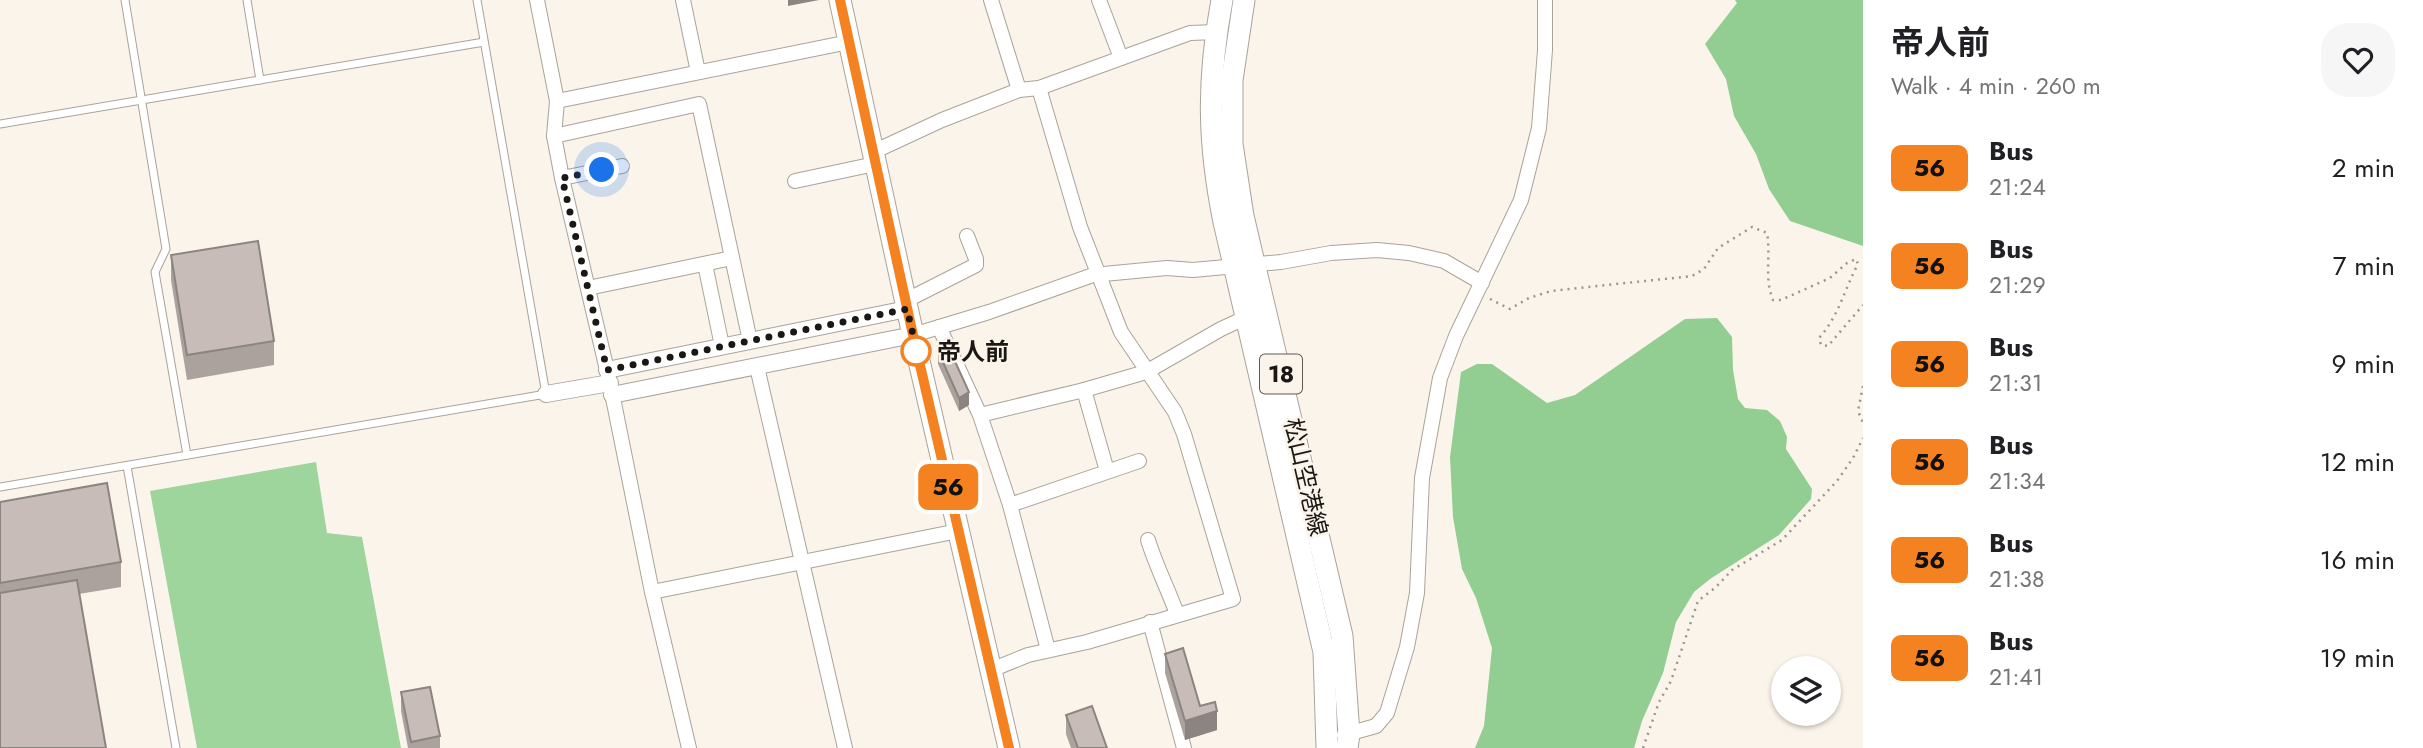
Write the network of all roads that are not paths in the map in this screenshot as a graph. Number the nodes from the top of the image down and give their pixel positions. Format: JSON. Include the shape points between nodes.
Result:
{"nodes":[{"id":1,"x":125,"y":0,"type":"edge"},
{"id":2,"x":247,"y":0,"type":"edge"},
{"id":3,"x":477,"y":0,"type":"edge"},
{"id":4,"x":537,"y":0,"type":"edge"},
{"id":5,"x":683,"y":0,"type":"edge"},
{"id":6,"x":840,"y":0,"type":"edge"},
{"id":7,"x":990,"y":0,"type":"edge"},
{"id":8,"x":1099,"y":0,"type":"edge"},
{"id":9,"x":1222,"y":0,"type":"edge"},
{"id":10,"x":1244,"y":0,"type":"edge"},
{"id":11,"x":1545,"y":0,"type":"edge"},
{"id":12,"x":1217,"y":32,"type":"junction"},
{"id":13,"x":484,"y":42,"type":"junction"},
{"id":14,"x":849,"y":42,"type":"junction"},
{"id":15,"x":1121,"y":58,"type":"junction"},
{"id":16,"x":698,"y":72,"type":"junction"},
{"id":17,"x":260,"y":80,"type":"junction"},
{"id":18,"x":1039,"y":88,"type":"junction"},
{"id":19,"x":1019,"y":90,"type":"junction"},
{"id":20,"x":141,"y":100,"type":"junction"},
{"id":21,"x":557,"y":101,"type":"junction"},
{"id":22,"x":0,"y":124,"type":"edge"},
{"id":23,"x":554,"y":136,"type":"junction"},
{"id":24,"x":874,"y":158,"type":"junction"},
{"id":25,"x":622,"y":166,"type":"dead end"},
{"id":26,"x":562,"y":178,"type":"junction"},
{"id":27,"x":794,"y":181,"type":"dead end"},
{"id":28,"x":967,"y":236,"type":"dead end"},
{"id":29,"x":732,"y":258,"type":"junction"},
{"id":30,"x":705,"y":264,"type":"junction"},
{"id":31,"x":1244,"y":264,"type":"junction"},
{"id":32,"x":1099,"y":274,"type":"junction"},
{"id":33,"x":588,"y":288,"type":"junction"},
{"id":34,"x":1480,"y":288,"type":"junction"},
{"id":35,"x":906,"y":305,"type":"junction"},
{"id":36,"x":1247,"y":317,"type":"junction"},
{"id":37,"x":939,"y":327,"type":"junction"},
{"id":38,"x":913,"y":335,"type":"junction"},
{"id":39,"x":750,"y":341,"type":"junction"},
{"id":40,"x":722,"y":346,"type":"junction"},
{"id":41,"x":757,"y":367,"type":"junction"},
{"id":42,"x":1146,"y":372,"type":"junction"},
{"id":43,"x":610,"y":383,"type":"junction"},
{"id":44,"x":1084,"y":390,"type":"junction"},
{"id":45,"x":547,"y":394,"type":"junction"},
{"id":46,"x":980,"y":415,"type":"junction"},
{"id":47,"x":187,"y":455,"type":"junction"},
{"id":48,"x":1139,"y":461,"type":"dead end"},
{"id":49,"x":127,"y":466,"type":"junction"},
{"id":50,"x":1107,"y":471,"type":"junction"},
{"id":51,"x":0,"y":486,"type":"edge"},
{"id":52,"x":1010,"y":505,"type":"junction"},
{"id":53,"x":958,"y":531,"type":"junction"},
{"id":54,"x":1148,"y":540,"type":"dead end"},
{"id":55,"x":801,"y":562,"type":"junction"},
{"id":56,"x":652,"y":592,"type":"junction"},
{"id":57,"x":1177,"y":614,"type":"junction"},
{"id":58,"x":1150,"y":622,"type":"junction"},
{"id":59,"x":1048,"y":650,"type":"junction"},
{"id":60,"x":991,"y":670,"type":"junction"},
{"id":61,"x":1338,"y":742,"type":"edge"},
{"id":62,"x":176,"y":748,"type":"edge"},
{"id":63,"x":689,"y":748,"type":"edge"},
{"id":64,"x":845,"y":748,"type":"edge"},
{"id":65,"x":1009,"y":748,"type":"edge"},
{"id":66,"x":1184,"y":748,"type":"edge"}],
"edges":[{"from":1,"to":20,"type":"lane"},
{"from":2,"to":17,"type":"lane"},
{"from":3,"to":13,"type":"lane"},
{"from":4,"to":21,"type":"street"},
{"from":5,"to":16,"type":"street"},
{"from":6,"to":14,"type":"main road"},
{"from":7,"to":19,"type":"street"},
{"from":8,"to":15,"type":"street"},
{"from":9,"to":12,"type":"main road","name":"松山空港線","number":"18"},
{"from":10,"to":31,"type":"main road","name":"松山空港線","number":"18","via":[[1232,80],[1232,144],[1243,216]]},
{"from":11,"to":34,"type":"street","via":[[1536,141],[1521,200]]},
{"from":12,"to":15,"type":"street","via":[[1190,33]]},
{"from":12,"to":31,"type":"main road","name":"松山空港線","number":"18","via":[[1210,114],[1213,155]]},
{"from":13,"to":17,"type":"lane"},
{"from":13,"to":45,"type":"lane"},
{"from":14,"to":16,"type":"street"},
{"from":14,"to":24,"type":"main road"},
{"from":15,"to":18,"type":"street"},
{"from":16,"to":21,"type":"street"},
{"from":17,"to":20,"type":"lane"},
{"from":18,"to":19,"type":"street"},
{"from":18,"to":32,"type":"street","via":[[1080,227]]},
{"from":19,"to":24,"type":"street","via":[[942,120]]},
{"from":20,"to":22,"type":"lane"},
{"from":20,"to":47,"type":"lane","via":[[166,249],[155,272]]},
{"from":21,"to":23,"type":"street"},
{"from":23,"to":26,"type":"street"},
{"from":23,"to":29,"type":"street","via":[[699,104]]},
{"from":24,"to":27,"type":"street"},
{"from":24,"to":35,"type":"main road"},
{"from":25,"to":26,"type":"street"},
{"from":26,"to":33,"type":"street"},
{"from":28,"to":35,"type":"street","via":[[976,265]]},
{"from":29,"to":30,"type":"street"},
{"from":29,"to":39,"type":"street"},
{"from":30,"to":33,"type":"street"},
{"from":30,"to":40,"type":"street"},
{"from":31,"to":32,"type":"street"},
{"from":31,"to":34,"type":"street","via":[[1331,253],[1409,253],[1444,261]]},
{"from":31,"to":36,"type":"main road","name":"松山空港線","number":"18"},
{"from":31,"to":61,"type":"main road","name":"松山空港線","number":"18","via":[[1342,636]]},
{"from":32,"to":37,"type":"street"},
{"from":32,"to":42,"type":"street","via":[[1121,332]]},
{"from":33,"to":43,"type":"street"},
{"from":34,"to":61,"type":"street","via":[[1440,379],[1422,478],[1417,593],[1393,696],[1376,726]]},
{"from":35,"to":38,"type":"main road"},
{"from":35,"to":39,"type":"street"},
{"from":36,"to":42,"type":"street"},
{"from":36,"to":61,"type":"main road","name":"松山空港線","number":"18","via":[[1325,652]]},
{"from":37,"to":38,"type":"street"},
{"from":37,"to":46,"type":"street"},
{"from":38,"to":41,"type":"street"},
{"from":38,"to":53,"type":"main road"},
{"from":39,"to":40,"type":"street"},
{"from":40,"to":43,"type":"street"},
{"from":41,"to":43,"type":"street"},
{"from":41,"to":55,"type":"street"},
{"from":42,"to":44,"type":"street"},
{"from":42,"to":57,"type":"street","via":[[1175,412],[1184,434],[1233,599]]},
{"from":43,"to":45,"type":"street"},
{"from":43,"to":56,"type":"street"},
{"from":44,"to":46,"type":"street"},
{"from":44,"to":50,"type":"street"},
{"from":45,"to":47,"type":"lane"},
{"from":46,"to":52,"type":"street"},
{"from":47,"to":49,"type":"lane"},
{"from":48,"to":50,"type":"street"},
{"from":49,"to":51,"type":"lane"},
{"from":49,"to":62,"type":"lane"},
{"from":50,"to":52,"type":"street"},
{"from":52,"to":59,"type":"street"},
{"from":53,"to":55,"type":"street"},
{"from":53,"to":60,"type":"main road"},
{"from":54,"to":57,"type":"street"},
{"from":55,"to":56,"type":"street"},
{"from":55,"to":64,"type":"street"},
{"from":56,"to":63,"type":"street"},
{"from":57,"to":58,"type":"street"},
{"from":58,"to":59,"type":"street"},
{"from":58,"to":66,"type":"street"},
{"from":59,"to":60,"type":"street"},
{"from":60,"to":65,"type":"main road"}]}
